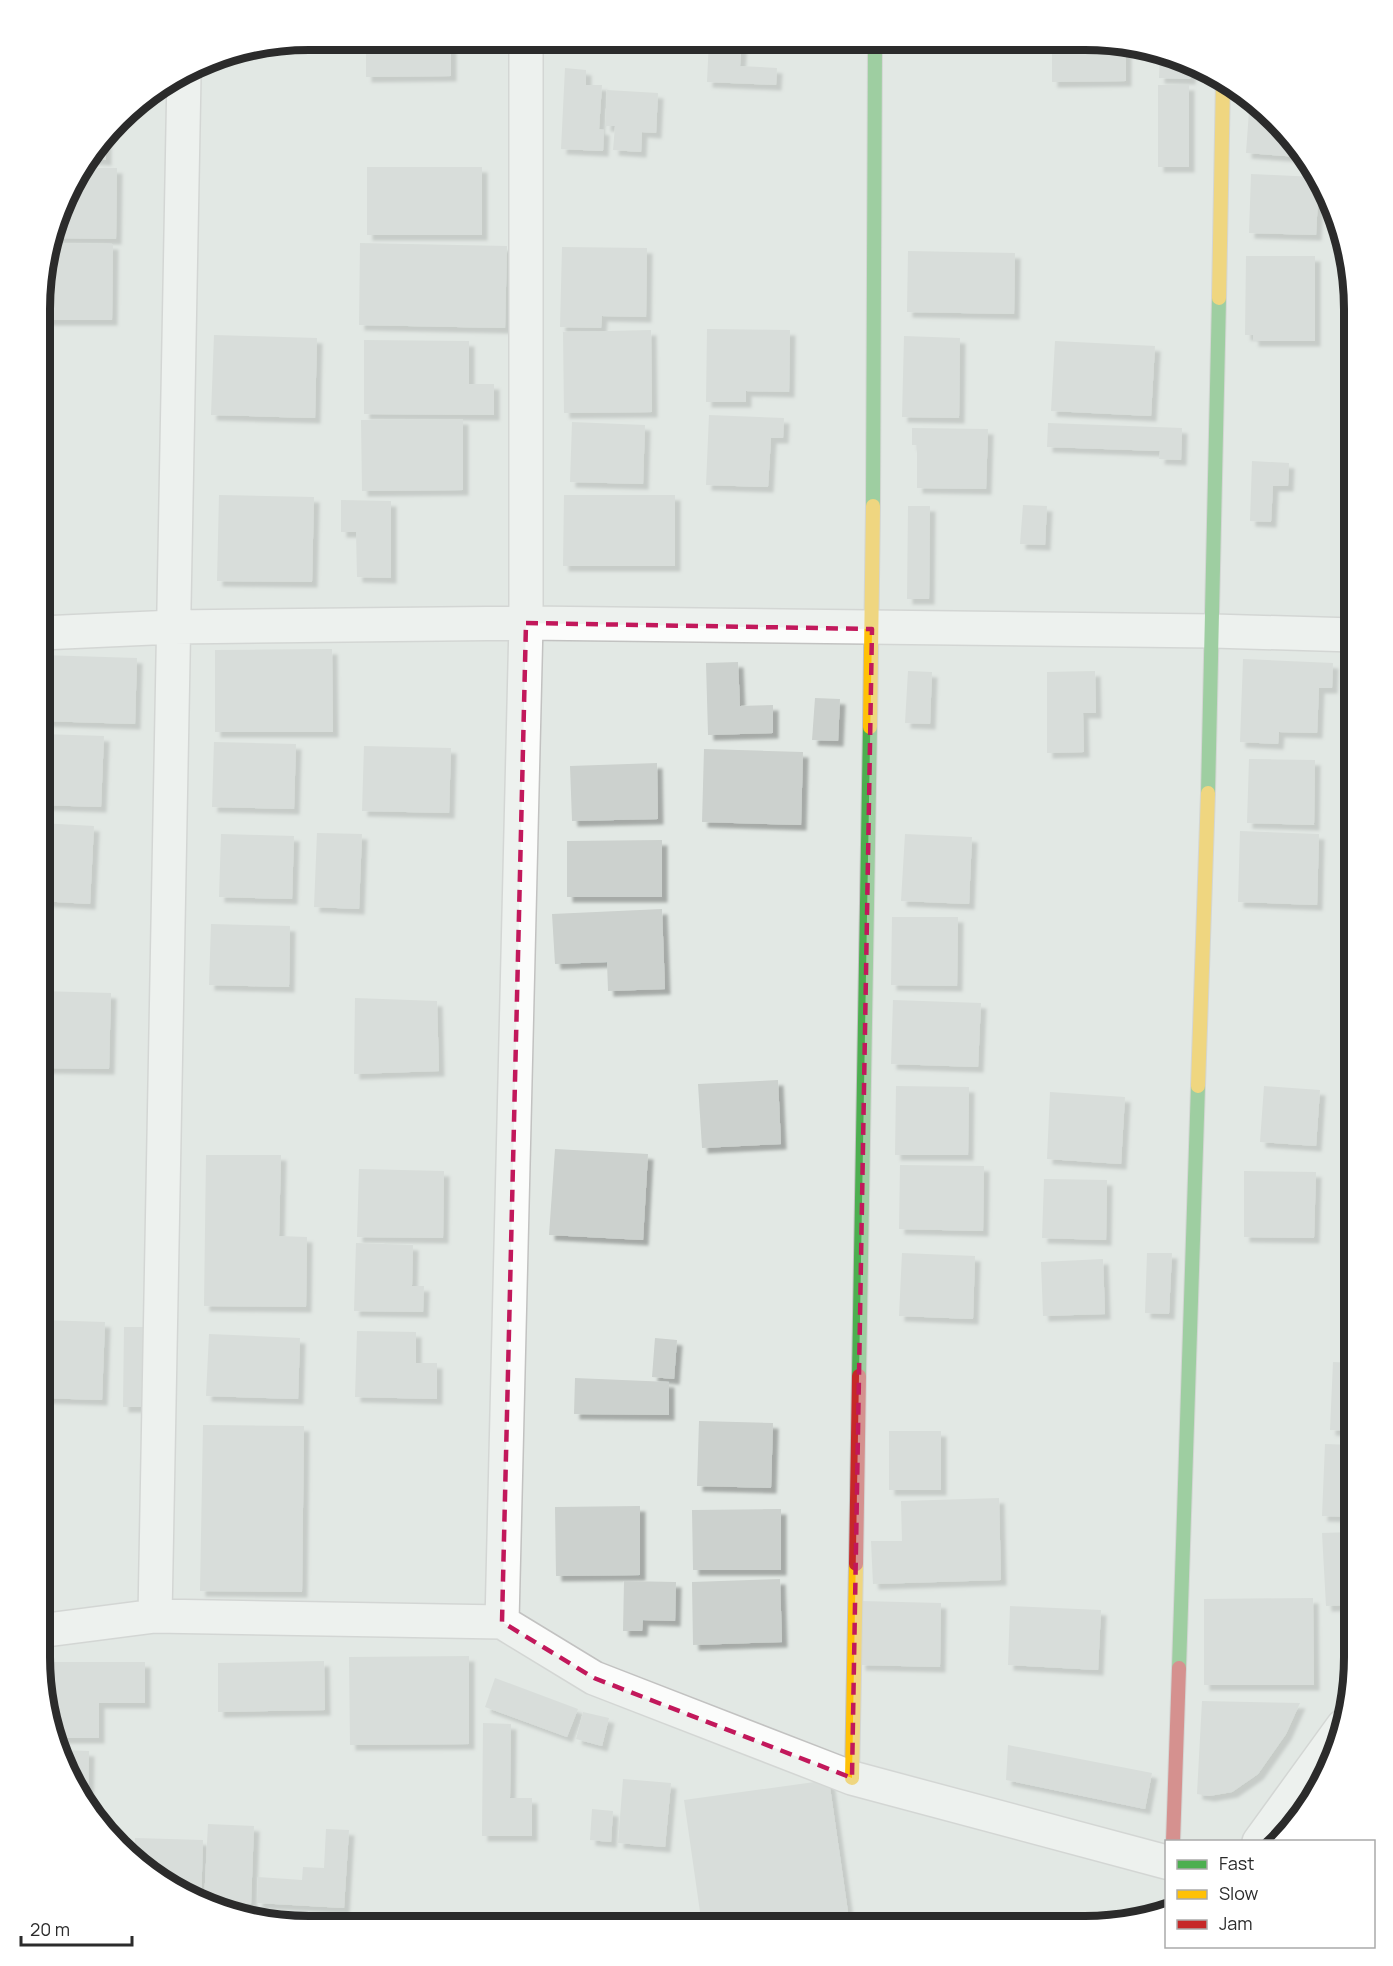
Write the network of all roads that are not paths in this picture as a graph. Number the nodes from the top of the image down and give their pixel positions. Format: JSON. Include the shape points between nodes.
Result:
{"nodes":[{"id":1,"x":526,"y":50,"type":"edge"},
{"id":2,"x":875,"y":50,"type":"edge"},
{"id":3,"x":184,"y":81,"type":"edge"},
{"id":4,"x":1223,"y":90,"type":"edge"},
{"id":5,"x":526,"y":623,"type":"junction"},
{"id":6,"x":174,"y":627,"type":"junction"},
{"id":7,"x":872,"y":629,"type":"junction"},
{"id":8,"x":1212,"y":631,"type":"junction"},
{"id":9,"x":50,"y":633,"type":"edge"},
{"id":10,"x":1344,"y":635,"type":"edge"},
{"id":11,"x":155,"y":1616,"type":"junction"},
{"id":12,"x":502,"y":1622,"type":"junction"},
{"id":13,"x":50,"y":1630,"type":"edge"},
{"id":14,"x":1328,"y":1747,"type":"edge"},
{"id":15,"x":852,"y":1778,"type":"junction"},
{"id":16,"x":1173,"y":1840,"type":"edge"},
{"id":17,"x":1260,"y":1840,"type":"edge"},
{"id":18,"x":1165,"y":1861,"type":"edge"}],
"edges":[{"from":1,"to":5,"type":"street"},
{"from":2,"to":7,"type":"street"},
{"from":3,"to":6,"type":"street"},
{"from":4,"to":8,"type":"street"},
{"from":5,"to":6,"type":"street"},
{"from":5,"to":7,"type":"street"},
{"from":5,"to":12,"type":"street"},
{"from":6,"to":9,"type":"street"},
{"from":6,"to":11,"type":"street"},
{"from":7,"to":8,"type":"street"},
{"from":7,"to":15,"type":"street"},
{"from":8,"to":10,"type":"street"},
{"from":8,"to":16,"type":"street"},
{"from":11,"to":12,"type":"street"},
{"from":11,"to":13,"type":"street"},
{"from":12,"to":15,"type":"street","via":[[594,1678]]},
{"from":14,"to":17,"type":"street"},
{"from":15,"to":18,"type":"street"}]}
